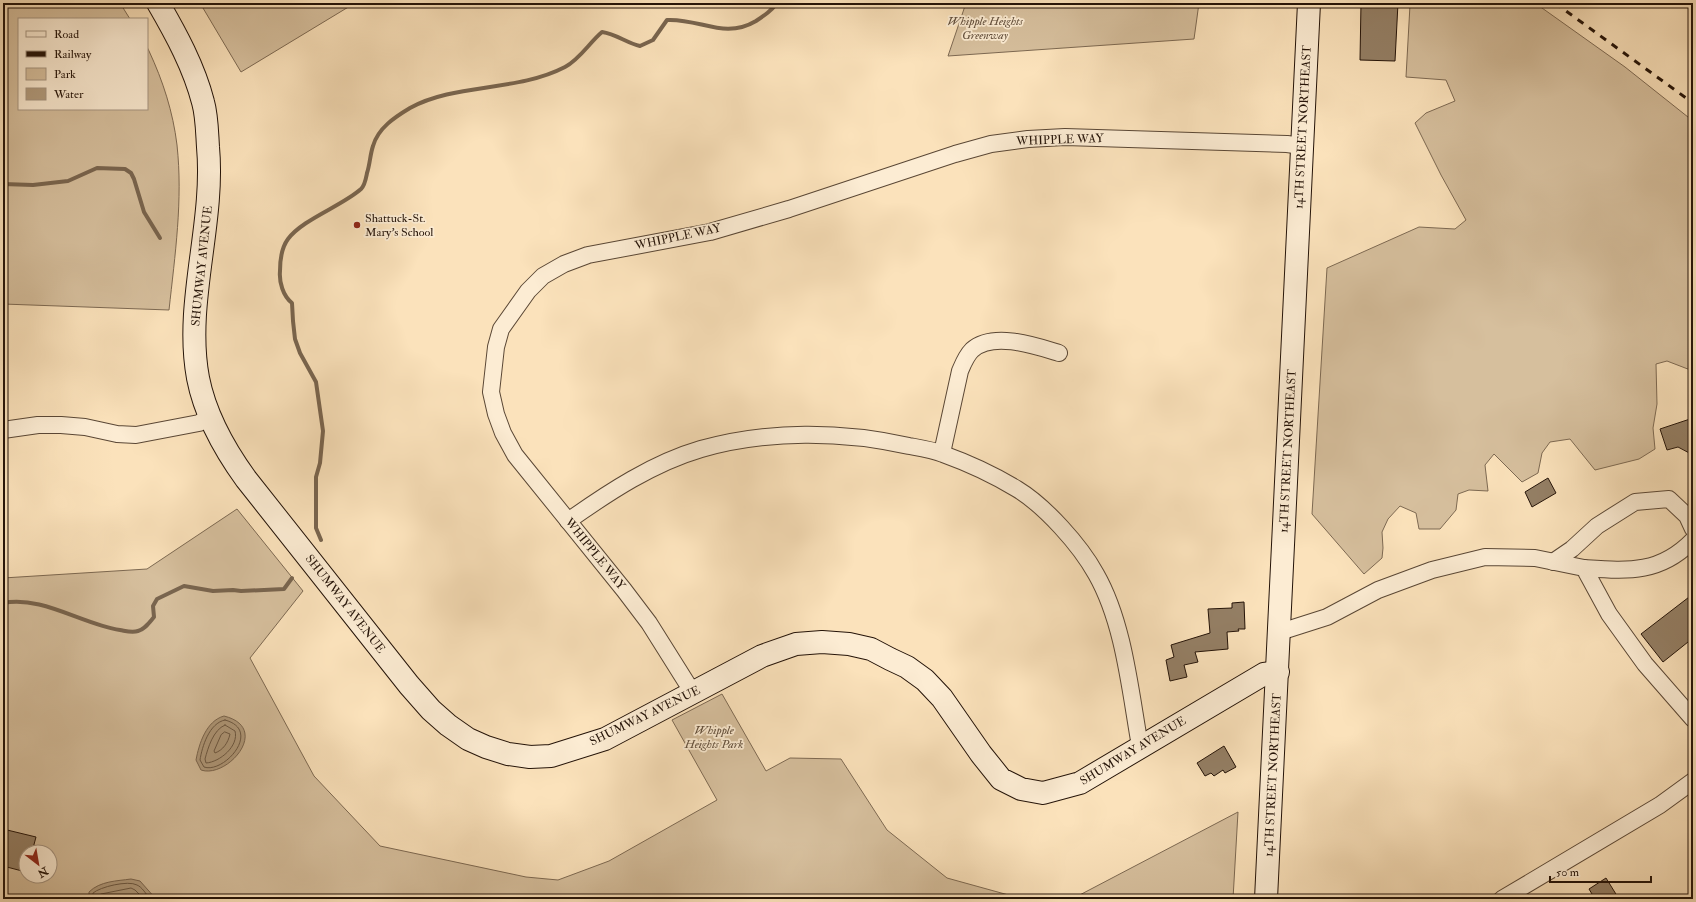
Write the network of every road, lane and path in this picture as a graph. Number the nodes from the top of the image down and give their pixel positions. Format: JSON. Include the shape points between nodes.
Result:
{"nodes":[{"id":1,"x":158,"y":3,"type":"edge"},
{"id":2,"x":1309,"y":3,"type":"edge"},
{"id":3,"x":1302,"y":146,"type":"junction"},
{"id":4,"x":1059,"y":353,"type":"dead end"},
{"id":5,"x":211,"y":416,"type":"junction"},
{"id":6,"x":3,"y":430,"type":"edge"},
{"id":7,"x":942,"y":453,"type":"junction"},
{"id":8,"x":568,"y":521,"type":"junction"},
{"id":9,"x":1693,"y":530,"type":"edge"},
{"id":10,"x":1693,"y":540,"type":"edge"},
{"id":11,"x":1553,"y":562,"type":"junction"},
{"id":12,"x":1584,"y":568,"type":"junction"},
{"id":13,"x":1280,"y":632,"type":"junction"},
{"id":14,"x":1278,"y":672,"type":"junction"},
{"id":15,"x":693,"y":693,"type":"junction"},
{"id":16,"x":1693,"y":719,"type":"edge"},
{"id":17,"x":1140,"y":746,"type":"junction"},
{"id":18,"x":1693,"y":781,"type":"edge"},
{"id":19,"x":1266,"y":899,"type":"edge"},
{"id":20,"x":1502,"y":899,"type":"edge"}],
"edges":[{"from":1,"to":5,"type":"street","name":"SHUMWAY AVENUE","via":[[181,45],[203,102],[210,184],[197,298],[196,360],[199,379]]},
{"from":2,"to":3,"type":"street","name":"14TH STREET NORTHEAST"},
{"from":3,"to":8,"type":"street","name":"WHIPPLE WAY","via":[[1065,137],[991,144],[710,232],[588,255],[564,264],[543,276],[528,291],[501,329],[496,347],[491,392],[503,433],[515,455]]},
{"from":3,"to":13,"type":"street","name":"14TH STREET NORTHEAST"},
{"from":4,"to":7,"type":"street","via":[[1026,343],[995,341],[972,349],[960,372]]},
{"from":5,"to":6,"type":"street","via":[[199,423],[136,435],[61,425]]},
{"from":5,"to":15,"type":"street","name":"SHUMWAY AVENUE","via":[[231,458],[399,674],[431,710],[468,738],[508,754],[551,756],[605,739]]},
{"from":7,"to":8,"type":"street","via":[[884,440],[835,435],[789,435],[740,441],[701,449],[663,464],[626,483]]},
{"from":7,"to":17,"type":"street","via":[[1018,489],[1062,529],[1096,573],[1112,608],[1122,646]]},
{"from":8,"to":15,"type":"street","name":"WHIPPLE WAY","via":[[649,623]]},
{"from":9,"to":11,"type":"street","via":[[1687,516],[1668,499],[1635,502],[1597,526]]},
{"from":10,"to":12,"type":"street","via":[[1681,552],[1653,566],[1623,571]]},
{"from":11,"to":12,"type":"street"},
{"from":11,"to":13,"type":"street","via":[[1535,558],[1485,557],[1432,570],[1378,590],[1327,617]]},
{"from":12,"to":16,"type":"street","via":[[1610,614],[1645,664]]},
{"from":13,"to":14,"type":"street","name":"14TH STREET NORTHEAST"},
{"from":14,"to":17,"type":"street","name":"SHUMWAY AVENUE","via":[[1264,674]]},
{"from":14,"to":19,"type":"street","name":"14TH STREET NORTHEAST"},
{"from":15,"to":17,"type":"street","name":"SHUMWAY AVENUE","via":[[762,656],[796,644],[849,644],[871,650],[907,667],[925,680],[942,698],[991,768],[1001,779],[1021,789],[1043,793],[1080,783]]},
{"from":18,"to":20,"type":"street","via":[[1660,805]]}]}
